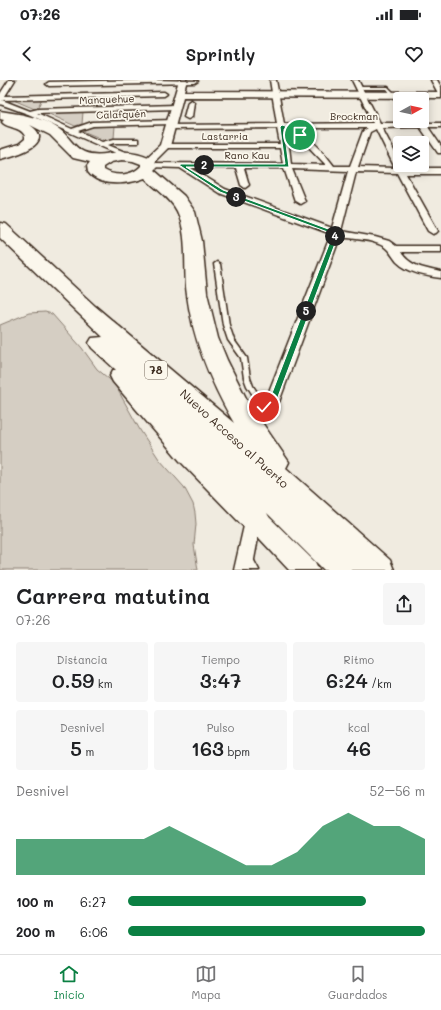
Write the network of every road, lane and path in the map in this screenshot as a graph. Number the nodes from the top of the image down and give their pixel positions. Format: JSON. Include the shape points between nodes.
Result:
{"nodes":[{"id":1,"x":12,"y":80,"type":"edge"},
{"id":2,"x":183,"y":80,"type":"edge"},
{"id":3,"x":195,"y":80,"type":"edge"},
{"id":4,"x":273,"y":80,"type":"edge"},
{"id":5,"x":434,"y":80,"type":"edge"},
{"id":6,"x":163,"y":81,"type":"edge"},
{"id":7,"x":50,"y":82,"type":"edge"},
{"id":8,"x":358,"y":87,"type":"edge"},
{"id":9,"x":164,"y":94,"type":"junction"},
{"id":10,"x":180,"y":94,"type":"junction"},
{"id":11,"x":276,"y":94,"type":"junction"},
{"id":12,"x":441,"y":94,"type":"edge"},
{"id":13,"x":193,"y":95,"type":"junction"},
{"id":14,"x":44,"y":97,"type":"junction"},
{"id":15,"x":0,"y":100,"type":"edge"},
{"id":16,"x":156,"y":108,"type":"junction"},
{"id":17,"x":164,"y":108,"type":"junction"},
{"id":18,"x":176,"y":109,"type":"junction"},
{"id":19,"x":38,"y":111,"type":"junction"},
{"id":20,"x":30,"y":113,"type":"junction"},
{"id":21,"x":0,"y":115,"type":"edge"},
{"id":22,"x":0,"y":118,"type":"edge"},
{"id":23,"x":156,"y":125,"type":"junction"},
{"id":24,"x":172,"y":125,"type":"junction"},
{"id":25,"x":377,"y":126,"type":"junction"},
{"id":26,"x":393,"y":126,"type":"edge"},
{"id":27,"x":429,"y":126,"type":"edge"},
{"id":28,"x":441,"y":126,"type":"edge"},
{"id":29,"x":282,"y":127,"type":"junction"},
{"id":30,"x":424,"y":128,"type":"edge"},
{"id":31,"x":72,"y":131,"type":"junction"},
{"id":32,"x":135,"y":140,"type":"dead end"},
{"id":33,"x":285,"y":146,"type":"junction"},
{"id":34,"x":441,"y":151,"type":"edge"},
{"id":35,"x":0,"y":155,"type":"edge"},
{"id":36,"x":104,"y":156,"type":"junction"},
{"id":37,"x":393,"y":158,"type":"edge"},
{"id":38,"x":153,"y":159,"type":"junction"},
{"id":39,"x":181,"y":165,"type":"junction"},
{"id":40,"x":239,"y":166,"type":"junction"},
{"id":41,"x":287,"y":166,"type":"junction"},
{"id":42,"x":332,"y":168,"type":"junction"},
{"id":43,"x":353,"y":169,"type":"junction"},
{"id":44,"x":429,"y":171,"type":"edge"},
{"id":45,"x":441,"y":171,"type":"edge"},
{"id":46,"x":393,"y":172,"type":"edge"},
{"id":47,"x":400,"y":172,"type":"edge"},
{"id":48,"x":245,"y":185,"type":"dead end"},
{"id":49,"x":300,"y":201,"type":"dead end"},
{"id":50,"x":0,"y":228,"type":"edge"},
{"id":51,"x":432,"y":232,"type":"dead end"},
{"id":52,"x":336,"y":233,"type":"junction"},
{"id":53,"x":0,"y":242,"type":"edge"},
{"id":54,"x":394,"y":249,"type":"junction"},
{"id":55,"x":441,"y":249,"type":"edge"},
{"id":56,"x":217,"y":264,"type":"dead end"},
{"id":57,"x":441,"y":275,"type":"edge"},
{"id":58,"x":95,"y":338,"type":"junction"},
{"id":59,"x":264,"y":407,"type":"joint"},
{"id":60,"x":315,"y":510,"type":"junction"},
{"id":61,"x":254,"y":517,"type":"junction"},
{"id":62,"x":244,"y":563,"type":"edge"},
{"id":63,"x":256,"y":570,"type":"edge"},
{"id":64,"x":306,"y":570,"type":"edge"},
{"id":65,"x":346,"y":570,"type":"edge"},
{"id":66,"x":378,"y":570,"type":"edge"}],
"edges":[{"from":1,"to":15,"type":"street"},
{"from":2,"to":3,"type":"street"},
{"from":2,"to":6,"type":"street"},
{"from":2,"to":10,"type":"main road"},
{"from":3,"to":13,"type":"street"},
{"from":4,"to":11,"type":"street"},
{"from":5,"to":12,"type":"street"},
{"from":6,"to":7,"type":"street"},
{"from":6,"to":9,"type":"street"},
{"from":7,"to":14,"type":"street"},
{"from":8,"to":11,"type":"main road"},
{"from":8,"to":12,"type":"main road","via":[[393,94]]},
{"from":8,"to":25,"type":"street"},
{"from":9,"to":14,"type":"street"},
{"from":9,"to":17,"type":"street"},
{"from":10,"to":13,"type":"main road"},
{"from":10,"to":18,"type":"main road"},
{"from":11,"to":13,"type":"main road"},
{"from":11,"to":29,"type":"street"},
{"from":13,"to":18,"type":"main road"},
{"from":13,"to":18,"type":"street","name":"Manquehue","via":[[189,114]]},
{"from":14,"to":15,"type":"street"},
{"from":14,"to":19,"type":"street"},
{"from":15,"to":20,"type":"street"},
{"from":16,"to":17,"type":"street","name":"Manquehue"},
{"from":16,"to":19,"type":"street","name":"Manquehue"},
{"from":16,"to":23,"type":"street"},
{"from":17,"to":18,"type":"street","name":"Manquehue"},
{"from":18,"to":24,"type":"main road"},
{"from":19,"to":20,"type":"street","name":"Manquehue"},
{"from":20,"to":31,"type":"street"},
{"from":21,"to":36,"type":"highway","via":[[41,124],[58,135],[78,155]]},
{"from":22,"to":35,"type":"highway","via":[[24,127],[33,136],[24,147]]},
{"from":22,"to":36,"type":"highway","via":[[26,123],[40,129],[68,157]]},
{"from":23,"to":24,"type":"street","name":"Calafquén"},
{"from":23,"to":31,"type":"street","name":"Calafquén","via":[[92,124]]},
{"from":24,"to":29,"type":"street","name":"Brockman"},
{"from":24,"to":38,"type":"main road"},
{"from":25,"to":26,"type":"street","name":"Brockman"},
{"from":25,"to":29,"type":"street","name":"Brockman"},
{"from":25,"to":37,"type":"street"},
{"from":25,"to":43,"type":"street","via":[[367,131]]},
{"from":27,"to":28,"type":"street","name":"Brockman"},
{"from":29,"to":33,"type":"street"},
{"from":29,"to":42,"type":"street","via":[[294,131],[306,140]]},
{"from":30,"to":34,"type":"street"},
{"from":31,"to":36,"type":"street"},
{"from":32,"to":36,"type":"street","via":[[114,141]]},
{"from":33,"to":38,"type":"street","name":"Lastarria"},
{"from":33,"to":41,"type":"street"},
{"from":36,"to":38,"type":"highway"},
{"from":36,"to":38,"type":"highway","via":[[94,169],[98,174],[113,178],[132,177]]},
{"from":38,"to":39,"type":"street","name":"Rano Kau"},
{"from":38,"to":60,"type":"highway","via":[[188,215],[200,312],[207,338],[224,379],[262,445]]},
{"from":39,"to":40,"type":"street","name":"Rano Kau"},
{"from":39,"to":52,"type":"street","via":[[222,191]]},
{"from":40,"to":41,"type":"street","name":"Rano Kau"},
{"from":40,"to":48,"type":"street"},
{"from":41,"to":42,"type":"street","name":"Rano Kau"},
{"from":41,"to":49,"type":"street"},
{"from":42,"to":43,"type":"street","name":"Rano Kau"},
{"from":43,"to":46,"type":"street","name":"Rano Kau"},
{"from":43,"to":52,"type":"street"},
{"from":44,"to":45,"type":"street","name":"Rano Kau"},
{"from":47,"to":51,"type":"street"},
{"from":50,"to":60,"type":"highway","name":"Nuevo Acceso al Puerto","number":"78","via":[[87,311]]},
{"from":52,"to":54,"type":"street","via":[[371,239]]},
{"from":52,"to":59,"type":"street","via":[[272,402]]},
{"from":53,"to":58,"type":"highway","name":"Nuevo Acceso al Puerto","number":"78"},
{"from":54,"to":55,"type":"street"},
{"from":54,"to":57,"type":"street","via":[[402,262],[413,268]]},
{"from":56,"to":59,"type":"lane","via":[[226,325],[231,340],[244,358],[250,386]]},
{"from":58,"to":61,"type":"highway","via":[[117,369],[170,432]]},
{"from":58,"to":65,"type":"highway","name":"Nuevo Acceso al Puerto","number":"78","via":[[198,428]]},
{"from":60,"to":66,"type":"highway","name":"Nuevo Acceso al Puerto","number":"78"},
{"from":61,"to":62,"type":"street"},
{"from":61,"to":64,"type":"main road"},
{"from":62,"to":63,"type":"lane"}]}
